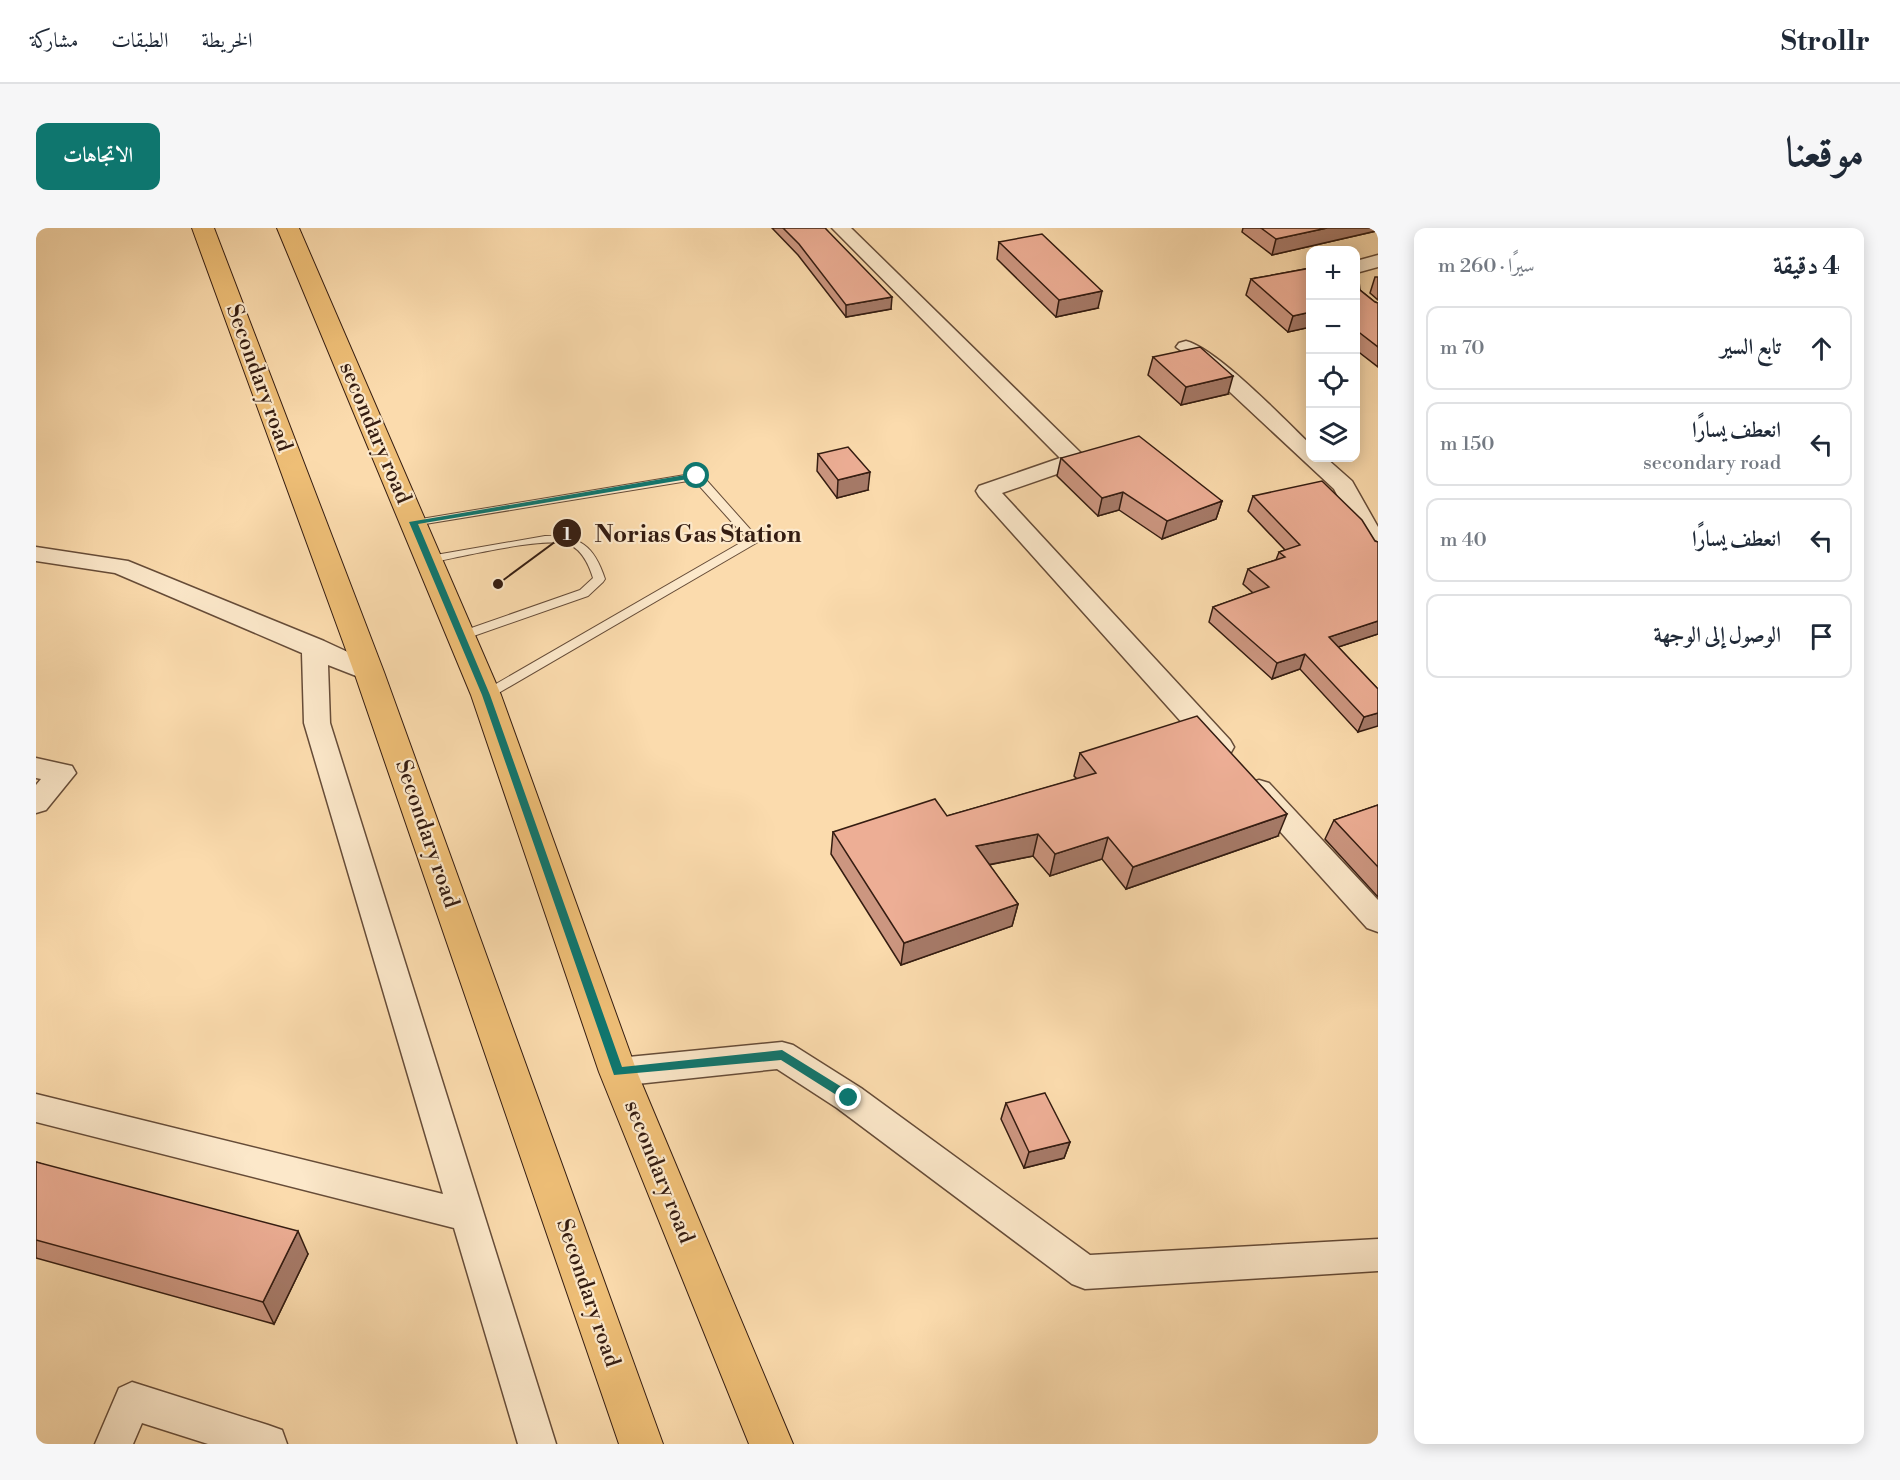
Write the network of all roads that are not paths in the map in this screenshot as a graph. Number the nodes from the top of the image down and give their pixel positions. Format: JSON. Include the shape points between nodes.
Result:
{"nodes":[{"id":1,"x":203,"y":228,"type":"edge"},
{"id":2,"x":288,"y":228,"type":"edge"},
{"id":3,"x":841,"y":228,"type":"edge"},
{"id":4,"x":1378,"y":261,"type":"edge"},
{"id":5,"x":1360,"y":266,"type":"edge"},
{"id":6,"x":1186,"y":347,"type":"edge"},
{"id":7,"x":1306,"y":450,"type":"edge"},
{"id":8,"x":1318,"y":462,"type":"edge"},
{"id":9,"x":413,"y":522,"type":"junction"},
{"id":10,"x":1378,"y":549,"type":"edge"},
{"id":11,"x":37,"y":555,"type":"edge"},
{"id":12,"x":428,"y":560,"type":"junction"},
{"id":13,"x":461,"y":636,"type":"junction"},
{"id":14,"x":315,"y":647,"type":"junction"},
{"id":15,"x":369,"y":672,"type":"junction"},
{"id":16,"x":486,"y":695,"type":"junction"},
{"id":17,"x":36,"y":768,"type":"edge"},
{"id":18,"x":36,"y":803,"type":"edge"},
{"id":19,"x":1378,"y":920,"type":"edge"},
{"id":20,"x":618,"y":1072,"type":"junction"},
{"id":21,"x":36,"y":1108,"type":"edge"},
{"id":22,"x":468,"y":1216,"type":"junction"},
{"id":23,"x":1378,"y":1255,"type":"edge"},
{"id":24,"x":114,"y":1444,"type":"edge"},
{"id":25,"x":268,"y":1444,"type":"edge"},
{"id":26,"x":537,"y":1444,"type":"edge"},
{"id":27,"x":641,"y":1444,"type":"edge"},
{"id":28,"x":771,"y":1444,"type":"edge"}],
"edges":[{"from":1,"to":15,"type":"main road","name":"Secondary road"},
{"from":2,"to":9,"type":"main road","name":"secondary road"},
{"from":3,"to":19,"type":"street","via":[[1075,460],[987,491]]},
{"from":4,"to":5,"type":"street"},
{"from":6,"to":7,"type":"street","via":[[1242,390]]},
{"from":8,"to":10,"type":"street","via":[[1344,486]]},
{"from":9,"to":12,"type":"main road","name":"secondary road"},
{"from":9,"to":16,"type":"lane","via":[[697,476],[754,540]]},
{"from":11,"to":14,"type":"street","via":[[120,566]]},
{"from":12,"to":13,"type":"main road","name":"secondary road"},
{"from":12,"to":13,"type":"lane","via":[[547,540],[571,541],[594,558],[599,579],[584,593]]},
{"from":13,"to":16,"type":"main road","name":"secondary road"},
{"from":14,"to":15,"type":"street"},
{"from":14,"to":22,"type":"street","via":[[317,723]]},
{"from":15,"to":27,"type":"main road","name":"Secondary road"},
{"from":16,"to":20,"type":"main road","name":"secondary road"},
{"from":17,"to":18,"type":"street","via":[[62,773]]},
{"from":20,"to":23,"type":"street","via":[[782,1055],[849,1098],[1085,1272]]},
{"from":20,"to":28,"type":"main road","name":"secondary road"},
{"from":21,"to":22,"type":"street"},
{"from":22,"to":26,"type":"street"},
{"from":24,"to":25,"type":"street","via":[[132,1401]]}]}
